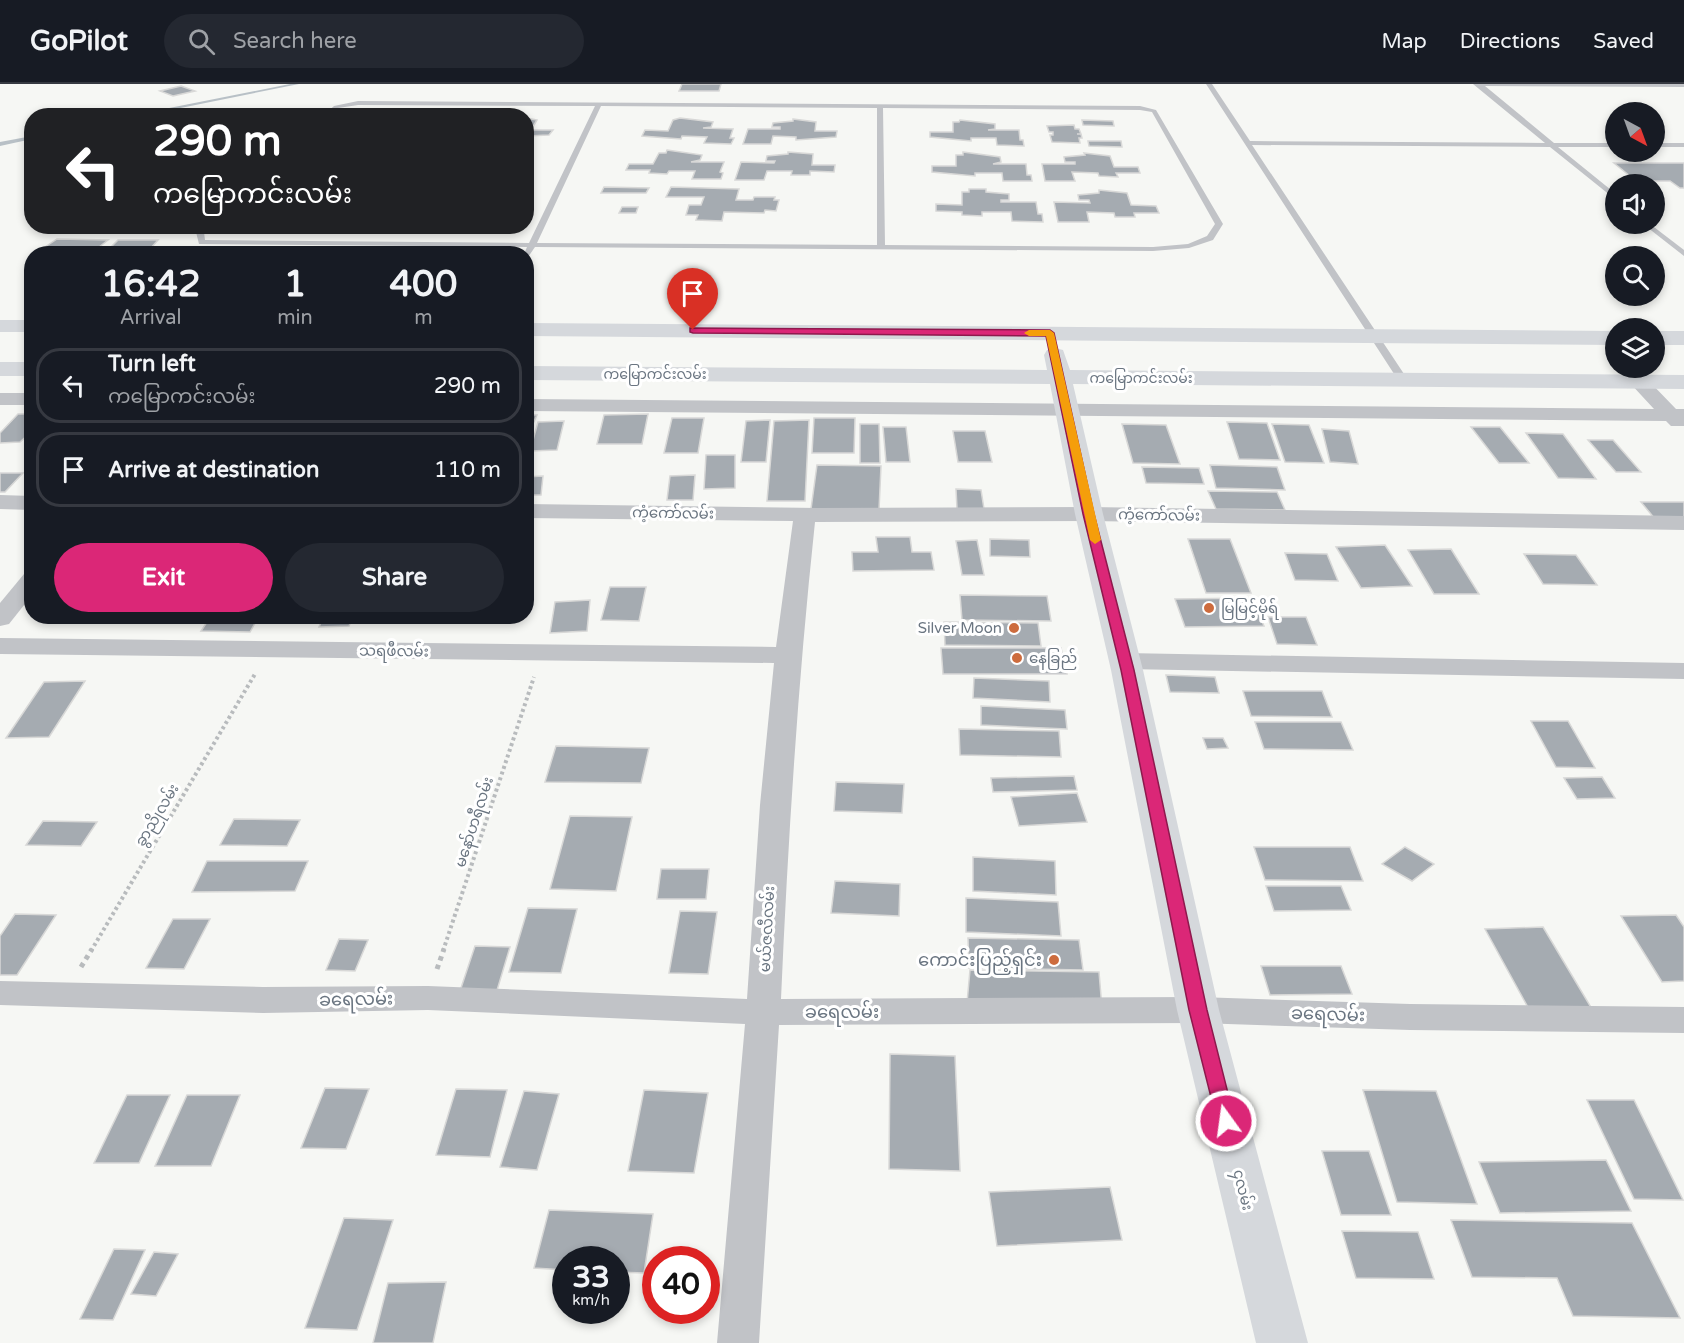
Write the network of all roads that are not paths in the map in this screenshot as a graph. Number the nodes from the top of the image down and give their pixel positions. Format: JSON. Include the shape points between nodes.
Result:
{"nodes":[{"id":1,"x":1209,"y":84,"type":"edge"},
{"id":2,"x":1477,"y":84,"type":"edge"},
{"id":3,"x":1684,"y":85,"type":"edge"},
{"id":4,"x":600,"y":103,"type":"junction"},
{"id":5,"x":880,"y":105,"type":"junction"},
{"id":6,"x":335,"y":108,"type":"edge"},
{"id":7,"x":1246,"y":142,"type":"junction"},
{"id":8,"x":1550,"y":144,"type":"junction"},
{"id":9,"x":1605,"y":145,"type":"edge"},
{"id":10,"x":1665,"y":145,"type":"edge"},
{"id":11,"x":1684,"y":145,"type":"edge"},
{"id":12,"x":1605,"y":189,"type":"edge"},
{"id":13,"x":200,"y":234,"type":"edge"},
{"id":14,"x":1659,"y":234,"type":"edge"},
{"id":15,"x":533,"y":245,"type":"junction"},
{"id":16,"x":880,"y":247,"type":"junction"},
{"id":17,"x":1684,"y":254,"type":"edge"},
{"id":18,"x":0,"y":326,"type":"edge"},
{"id":19,"x":24,"y":326,"type":"edge"},
{"id":20,"x":534,"y":329,"type":"edge"},
{"id":21,"x":1050,"y":333,"type":"junction"},
{"id":22,"x":1373,"y":336,"type":"junction"},
{"id":23,"x":1605,"y":338,"type":"edge"},
{"id":24,"x":1665,"y":338,"type":"edge"},
{"id":25,"x":1684,"y":338,"type":"edge"},
{"id":26,"x":0,"y":369,"type":"edge"},
{"id":27,"x":24,"y":369,"type":"edge"},
{"id":28,"x":534,"y":372,"type":"edge"},
{"id":29,"x":1402,"y":380,"type":"junction"},
{"id":30,"x":1639,"y":382,"type":"junction"},
{"id":31,"x":1684,"y":382,"type":"edge"},
{"id":32,"x":1063,"y":394,"type":"junction"},
{"id":33,"x":0,"y":399,"type":"edge"},
{"id":34,"x":24,"y":399,"type":"edge"},
{"id":35,"x":534,"y":405,"type":"edge"},
{"id":36,"x":1679,"y":419,"type":"edge"},
{"id":37,"x":0,"y":502,"type":"edge"},
{"id":38,"x":24,"y":503,"type":"edge"},
{"id":39,"x":534,"y":511,"type":"edge"},
{"id":40,"x":1089,"y":514,"type":"junction"},
{"id":41,"x":805,"y":515,"type":"junction"},
{"id":42,"x":1684,"y":523,"type":"edge"},
{"id":43,"x":24,"y":589,"type":"edge"},
{"id":44,"x":0,"y":619,"type":"edge"},
{"id":45,"x":0,"y":646,"type":"edge"},
{"id":46,"x":788,"y":655,"type":"junction"},
{"id":47,"x":1125,"y":661,"type":"junction"},
{"id":48,"x":1684,"y":671,"type":"edge"},
{"id":49,"x":0,"y":993,"type":"edge"},
{"id":50,"x":1198,"y":1010,"type":"junction"},
{"id":51,"x":763,"y":1012,"type":"junction"},
{"id":52,"x":1684,"y":1020,"type":"edge"},
{"id":53,"x":738,"y":1343,"type":"edge"},
{"id":54,"x":1282,"y":1343,"type":"edge"}],
"edges":[{"from":1,"to":7,"type":"lane"},
{"from":2,"to":3,"type":"lane"},
{"from":2,"to":8,"type":"lane"},
{"from":4,"to":5,"type":"lane"},
{"from":4,"to":6,"type":"lane","via":[[358,103]]},
{"from":4,"to":15,"type":"lane"},
{"from":5,"to":16,"type":"lane"},
{"from":5,"to":16,"type":"lane","via":[[1154,111],[1219,225],[1210,238],[1189,246],[1153,249]]},
{"from":7,"to":8,"type":"lane"},
{"from":7,"to":22,"type":"lane"},
{"from":8,"to":9,"type":"lane"},
{"from":8,"to":12,"type":"lane"},
{"from":10,"to":11,"type":"lane"},
{"from":13,"to":15,"type":"lane","via":[[202,242]]},
{"from":14,"to":17,"type":"lane"},
{"from":15,"to":16,"type":"lane"},
{"from":18,"to":19,"type":"main road"},
{"from":20,"to":21,"type":"main road"},
{"from":21,"to":22,"type":"main road"},
{"from":21,"to":32,"type":"main road","name":"၄လမ်း"},
{"from":22,"to":23,"type":"main road"},
{"from":22,"to":29,"type":"lane"},
{"from":24,"to":25,"type":"main road"},
{"from":26,"to":27,"type":"main road"},
{"from":28,"to":32,"type":"main road","name":"ကမြောကင်းလမ်း"},
{"from":29,"to":30,"type":"main road","name":"ကမြောကင်းလမ်း"},
{"from":29,"to":32,"type":"main road","name":"ကမြောကင်းလမ်း"},
{"from":30,"to":31,"type":"main road","name":"ကမြောကင်းလမ်း"},
{"from":30,"to":36,"type":"street"},
{"from":32,"to":35,"type":"street"},
{"from":32,"to":36,"type":"street"},
{"from":32,"to":40,"type":"main road","name":"၄လမ်း"},
{"from":33,"to":34,"type":"street"},
{"from":37,"to":38,"type":"street"},
{"from":39,"to":41,"type":"street","name":"ကံ့ကော်လမ်း"},
{"from":40,"to":41,"type":"street","name":"ကံ့ကော်လမ်း"},
{"from":40,"to":42,"type":"street","name":"ကံ့ကော်လမ်း"},
{"from":40,"to":47,"type":"main road","name":"၄လမ်း"},
{"from":41,"to":46,"type":"street","name":"မယ်ဇလီလမ်း"},
{"from":43,"to":44,"type":"street"},
{"from":45,"to":46,"type":"street","name":"သရဖီလမ်း"},
{"from":46,"to":51,"type":"street","name":"မယ်ဇလီလမ်း"},
{"from":47,"to":48,"type":"street"},
{"from":47,"to":50,"type":"main road","name":"၄လမ်း"},
{"from":49,"to":51,"type":"street","name":"ခရေလမ်း","via":[[263,1000],[428,998]]},
{"from":50,"to":51,"type":"street","name":"ခရေလမ်း"},
{"from":50,"to":52,"type":"street","name":"ခရေလမ်း"},
{"from":50,"to":54,"type":"main road","name":"၄လမ်း"},
{"from":51,"to":53,"type":"street","name":"မယ်ဇလီလမ်း"}]}
